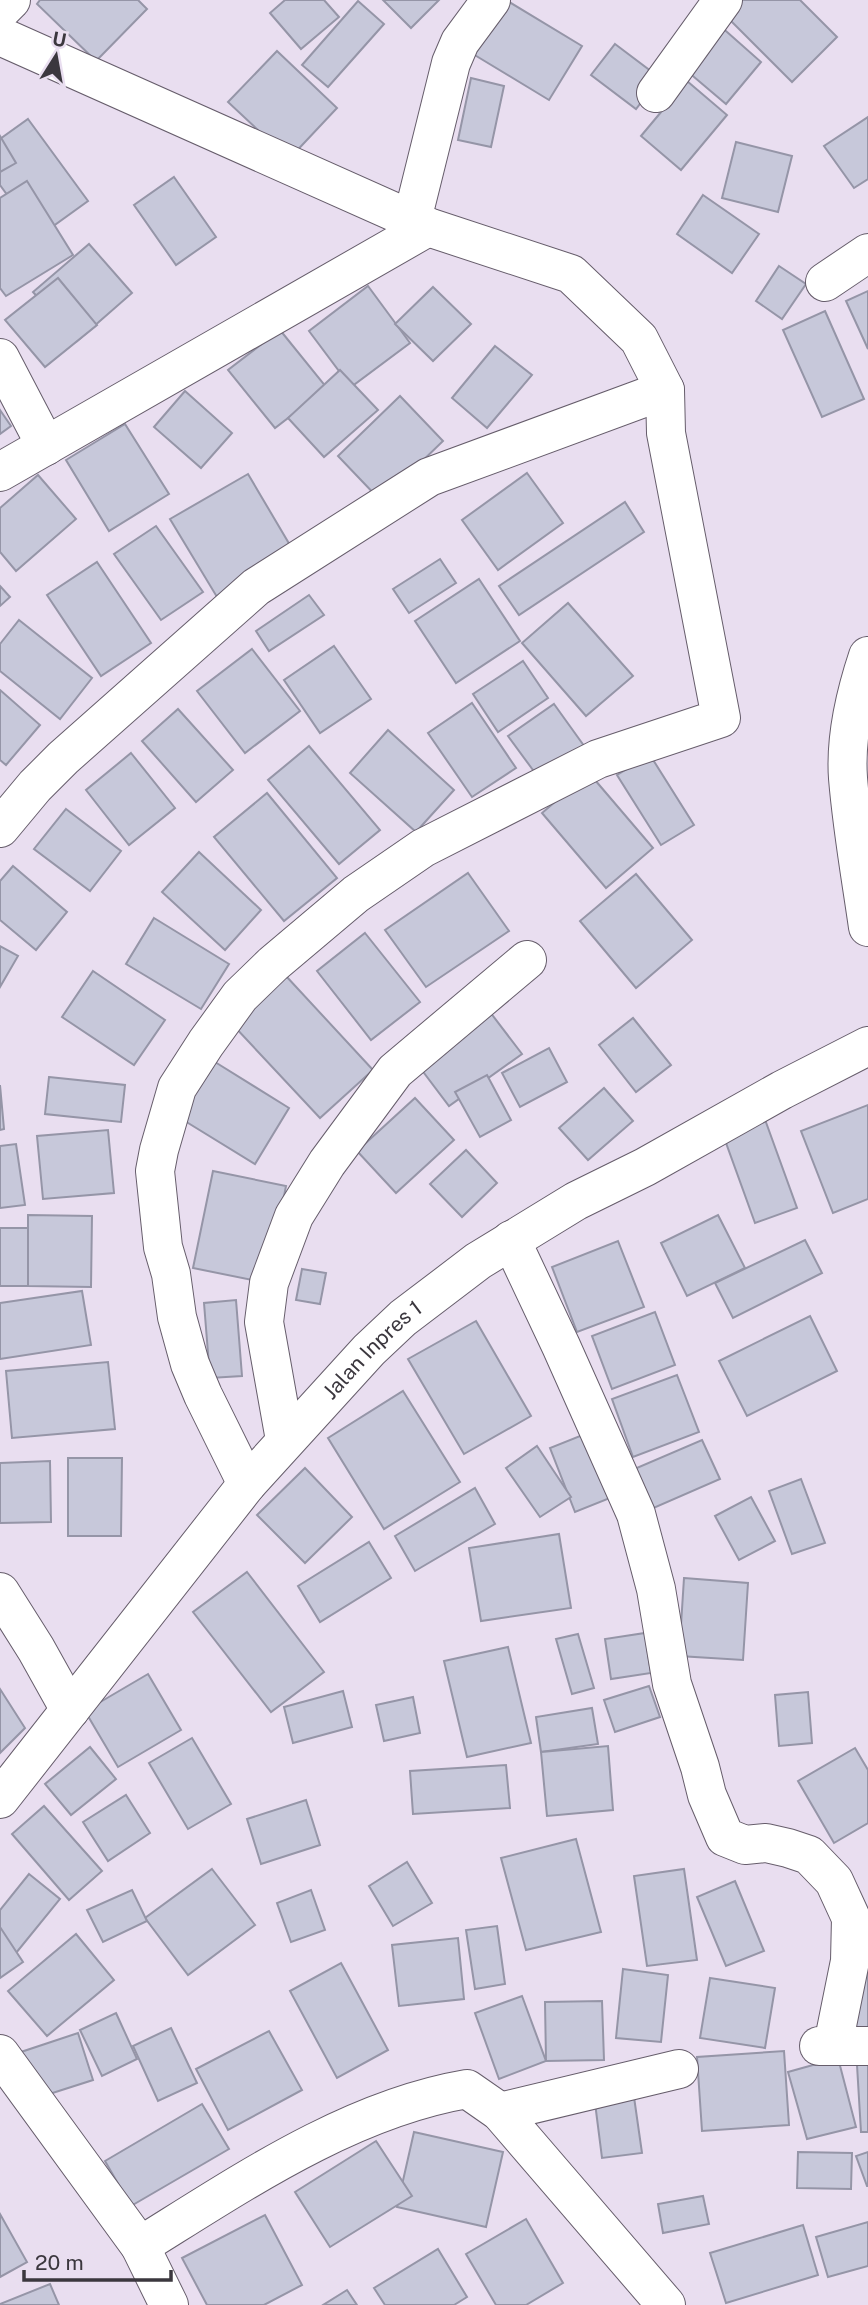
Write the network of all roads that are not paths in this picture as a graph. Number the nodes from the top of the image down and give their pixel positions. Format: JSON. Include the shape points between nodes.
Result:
{"nodes":[{"id":1,"x":11,"y":0,"type":"edge"},
{"id":2,"x":491,"y":0,"type":"edge"},
{"id":3,"x":723,"y":0,"type":"edge"},
{"id":4,"x":0,"y":11,"type":"edge"},
{"id":5,"x":0,"y":36,"type":"edge"},
{"id":6,"x":656,"y":93,"type":"dead end"},
{"id":7,"x":420,"y":223,"type":"junction"},
{"id":8,"x":868,"y":253,"type":"edge"},
{"id":9,"x":825,"y":282,"type":"dead end"},
{"id":10,"x":0,"y":358,"type":"edge"},
{"id":11,"x":665,"y":390,"type":"junction"},
{"id":12,"x":46,"y":446,"type":"junction"},
{"id":13,"x":0,"y":472,"type":"edge"},
{"id":14,"x":868,"y":656,"type":"edge"},
{"id":15,"x":0,"y":828,"type":"edge"},
{"id":16,"x":868,"y":927,"type":"edge"},
{"id":17,"x":527,"y":960,"type":"dead end"},
{"id":18,"x":868,"y":1046,"type":"edge"},
{"id":19,"x":511,"y":1240,"type":"junction"},
{"id":20,"x":285,"y":1440,"type":"junction"},
{"id":21,"x":247,"y":1484,"type":"junction"},
{"id":22,"x":0,"y":1592,"type":"edge"},
{"id":23,"x":70,"y":1710,"type":"junction"},
{"id":24,"x":0,"y":1799,"type":"edge"},
{"id":25,"x":859,"y":1960,"type":"edge"},
{"id":26,"x":840,"y":2046,"type":"edge"},
{"id":27,"x":0,"y":2054,"type":"edge"},
{"id":28,"x":679,"y":2069,"type":"dead end"},
{"id":29,"x":500,"y":2112,"type":"junction"},
{"id":30,"x":141,"y":2245,"type":"junction"},
{"id":31,"x":169,"y":2305,"type":"edge"},
{"id":32,"x":666,"y":2305,"type":"edge"}],
"edges":[{"from":1,"to":4,"type":"street"},
{"from":2,"to":7,"type":"street","via":[[460,42],[451,63]]},
{"from":3,"to":6,"type":"street"},
{"from":5,"to":7,"type":"street"},
{"from":7,"to":11,"type":"street","via":[[571,274],[639,339]]},
{"from":7,"to":12,"type":"street"},
{"from":8,"to":9,"type":"street"},
{"from":10,"to":12,"type":"street"},
{"from":11,"to":15,"type":"street","via":[[429,477],[256,587],[63,758]]},
{"from":11,"to":21,"type":"street","via":[[666,433],[721,718],[598,759],[423,848],[356,894],[273,964],[206,1042],[177,1088],[156,1171],[163,1247],[190,1364]]},
{"from":12,"to":13,"type":"street"},
{"from":14,"to":16,"type":"street","via":[[857,689],[848,776]]},
{"from":17,"to":20,"type":"street","via":[[396,1071],[327,1163],[294,1216],[269,1283],[264,1322]]},
{"from":18,"to":19,"type":"street","name":"Jalan Inpres 1"},
{"from":19,"to":20,"type":"street","name":"Jalan Inpres 1","via":[[403,1318]]},
{"from":19,"to":25,"type":"street","via":[[636,1514],[656,1589],[672,1684],[714,1815],[725,1837],[744,1845],[766,1843],[809,1855],[834,1881],[851,1918]]},
{"from":20,"to":21,"type":"street","name":"Jalan Inpres 1"},
{"from":21,"to":23,"type":"street","name":"Jalan Inpres 1"},
{"from":22,"to":23,"type":"street"},
{"from":23,"to":24,"type":"street","name":"Jalan Inpres 1"},
{"from":25,"to":26,"type":"street"},
{"from":27,"to":30,"type":"street"},
{"from":28,"to":29,"type":"street"},
{"from":29,"to":30,"type":"street","via":[[467,2089],[391,2110],[271,2166]]},
{"from":29,"to":32,"type":"street"},
{"from":30,"to":31,"type":"street"}]}
